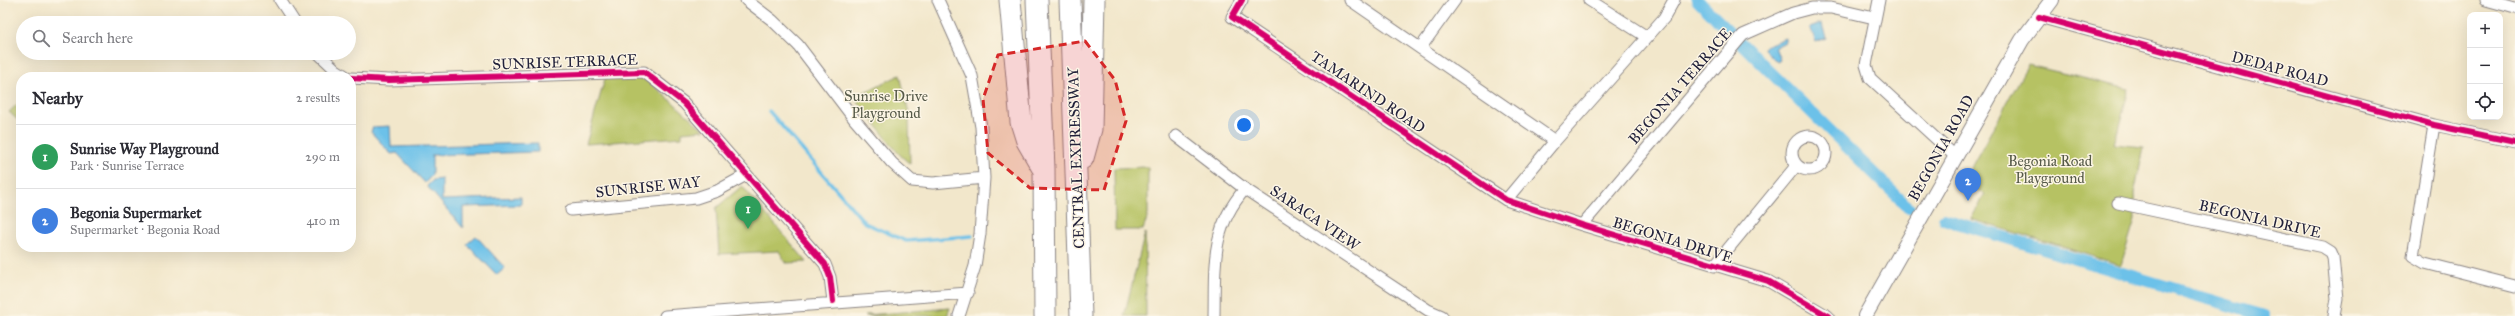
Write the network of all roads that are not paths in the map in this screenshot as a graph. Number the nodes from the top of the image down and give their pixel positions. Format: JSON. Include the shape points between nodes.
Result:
{"nodes":[{"id":1,"x":280,"y":0,"type":"edge"},
{"id":2,"x":746,"y":0,"type":"edge"},
{"id":3,"x":938,"y":0,"type":"edge"},
{"id":4,"x":1010,"y":0,"type":"edge"},
{"id":5,"x":1037,"y":0,"type":"edge"},
{"id":6,"x":1070,"y":0,"type":"edge"},
{"id":7,"x":1094,"y":0,"type":"edge"},
{"id":8,"x":1242,"y":0,"type":"edge"},
{"id":9,"x":1350,"y":0,"type":"edge"},
{"id":10,"x":1455,"y":0,"type":"edge"},
{"id":11,"x":1589,"y":0,"type":"edge"},
{"id":12,"x":1674,"y":0,"type":"edge"},
{"id":13,"x":1879,"y":0,"type":"edge"},
{"id":14,"x":2052,"y":0,"type":"edge"},
{"id":15,"x":2486,"y":0,"type":"edge"},
{"id":16,"x":2515,"y":8,"type":"edge"},
{"id":17,"x":290,"y":16,"type":"edge"},
{"id":18,"x":2039,"y":17,"type":"junction"},
{"id":19,"x":1874,"y":18,"type":"junction"},
{"id":20,"x":1647,"y":37,"type":"junction"},
{"id":21,"x":1421,"y":47,"type":"junction"},
{"id":22,"x":325,"y":60,"type":"edge"},
{"id":23,"x":339,"y":72,"type":"edge"},
{"id":24,"x":356,"y":78,"type":"edge"},
{"id":25,"x":2434,"y":125,"type":"junction"},
{"id":26,"x":1176,"y":136,"type":"dead end"},
{"id":27,"x":1554,"y":141,"type":"junction"},
{"id":28,"x":2515,"y":142,"type":"edge"},
{"id":29,"x":1956,"y":156,"type":"junction"},
{"id":30,"x":1796,"y":166,"type":"dead end"},
{"id":31,"x":1044,"y":169,"type":"junction"},
{"id":32,"x":1078,"y":171,"type":"junction"},
{"id":33,"x":746,"y":175,"type":"junction"},
{"id":34,"x":984,"y":178,"type":"junction"},
{"id":35,"x":1245,"y":189,"type":"junction"},
{"id":36,"x":1506,"y":200,"type":"junction"},
{"id":37,"x":2118,"y":203,"type":"dead end"},
{"id":38,"x":571,"y":210,"type":"dead end"},
{"id":39,"x":1582,"y":225,"type":"junction"},
{"id":40,"x":1714,"y":266,"type":"junction"},
{"id":41,"x":2515,"y":286,"type":"edge"},
{"id":42,"x":968,"y":293,"type":"junction"},
{"id":43,"x":833,"y":302,"type":"junction"},
{"id":44,"x":1428,"y":313,"type":"edge"},
{"id":45,"x":665,"y":316,"type":"edge"},
{"id":46,"x":959,"y":316,"type":"edge"},
{"id":47,"x":1045,"y":316,"type":"edge"},
{"id":48,"x":1082,"y":316,"type":"edge"},
{"id":49,"x":1214,"y":316,"type":"edge"},
{"id":50,"x":1442,"y":316,"type":"edge"},
{"id":51,"x":1828,"y":316,"type":"edge"},
{"id":52,"x":1865,"y":316,"type":"edge"},
{"id":53,"x":2334,"y":316,"type":"edge"}],
"edges":[{"from":1,"to":17,"type":"street"},
{"from":2,"to":34,"type":"street","via":[[798,45],[860,126],[892,163],[912,181]]},
{"from":3,"to":34,"type":"street","via":[[972,76],[981,127]]},
{"from":4,"to":31,"type":"highway","via":[[1021,122],[1027,141]]},
{"from":5,"to":31,"type":"highway"},
{"from":6,"to":32,"type":"highway","name":"CENTRAL EXPRESSWAY"},
{"from":7,"to":32,"type":"highway","via":[[1091,129],[1088,146]]},
{"from":8,"to":36,"type":"street","name":"TAMARIND ROAD","via":[[1232,17]]},
{"from":9,"to":21,"type":"street"},
{"from":10,"to":21,"type":"street"},
{"from":11,"to":20,"type":"street"},
{"from":12,"to":20,"type":"street","via":[[1664,18]]},
{"from":13,"to":19,"type":"street"},
{"from":14,"to":18,"type":"street","name":"BEGONIA ROAD"},
{"from":15,"to":16,"type":"street"},
{"from":18,"to":25,"type":"street","name":"DEDAP ROAD"},
{"from":18,"to":29,"type":"street","name":"BEGONIA ROAD","via":[[2022,40]]},
{"from":19,"to":29,"type":"street","via":[[1866,65],[1870,78]]},
{"from":19,"to":39,"type":"street","name":"BEGONIA TERRACE","via":[[1831,8],[1812,8],[1793,12],[1743,35]]},
{"from":20,"to":27,"type":"street"},
{"from":21,"to":27,"type":"street"},
{"from":22,"to":23,"type":"street"},
{"from":24,"to":33,"type":"street","name":"SUNRISE TERRACE","via":[[389,80],[644,72],[684,103]]},
{"from":25,"to":28,"type":"street","name":"DEDAP ROAD"},
{"from":25,"to":41,"type":"street","via":[[2413,256],[2425,263]]},
{"from":26,"to":35,"type":"street","name":"SARACA VIEW"},
{"from":27,"to":36,"type":"street"},
{"from":29,"to":52,"type":"street","name":"BEGONIA ROAD"},
{"from":30,"to":40,"type":"street","name":"BEGONIA DRIVE"},
{"from":31,"to":47,"type":"highway"},
{"from":32,"to":48,"type":"highway","name":"CENTRAL EXPRESSWAY"},
{"from":33,"to":38,"type":"street","name":"SUNRISE WAY","via":[[717,192],[696,198]]},
{"from":33,"to":43,"type":"street","name":"SUNRISE TERRACE","via":[[825,264],[830,277]]},
{"from":34,"to":42,"type":"street","via":[[980,234]]},
{"from":35,"to":44,"type":"street","name":"SARACA VIEW"},
{"from":35,"to":49,"type":"street","via":[[1226,214],[1220,227],[1216,252]]},
{"from":36,"to":39,"type":"street","name":"BEGONIA DRIVE"},
{"from":37,"to":53,"type":"street","name":"BEGONIA DRIVE","via":[[2323,247],[2333,257],[2337,299]]},
{"from":39,"to":40,"type":"street","name":"BEGONIA DRIVE"},
{"from":40,"to":51,"type":"street","name":"BEGONIA DRIVE","via":[[1768,281]]},
{"from":42,"to":43,"type":"street"},
{"from":42,"to":46,"type":"street"},
{"from":43,"to":45,"type":"street"},
{"from":44,"to":50,"type":"street","name":"SARACA VIEW"}]}
